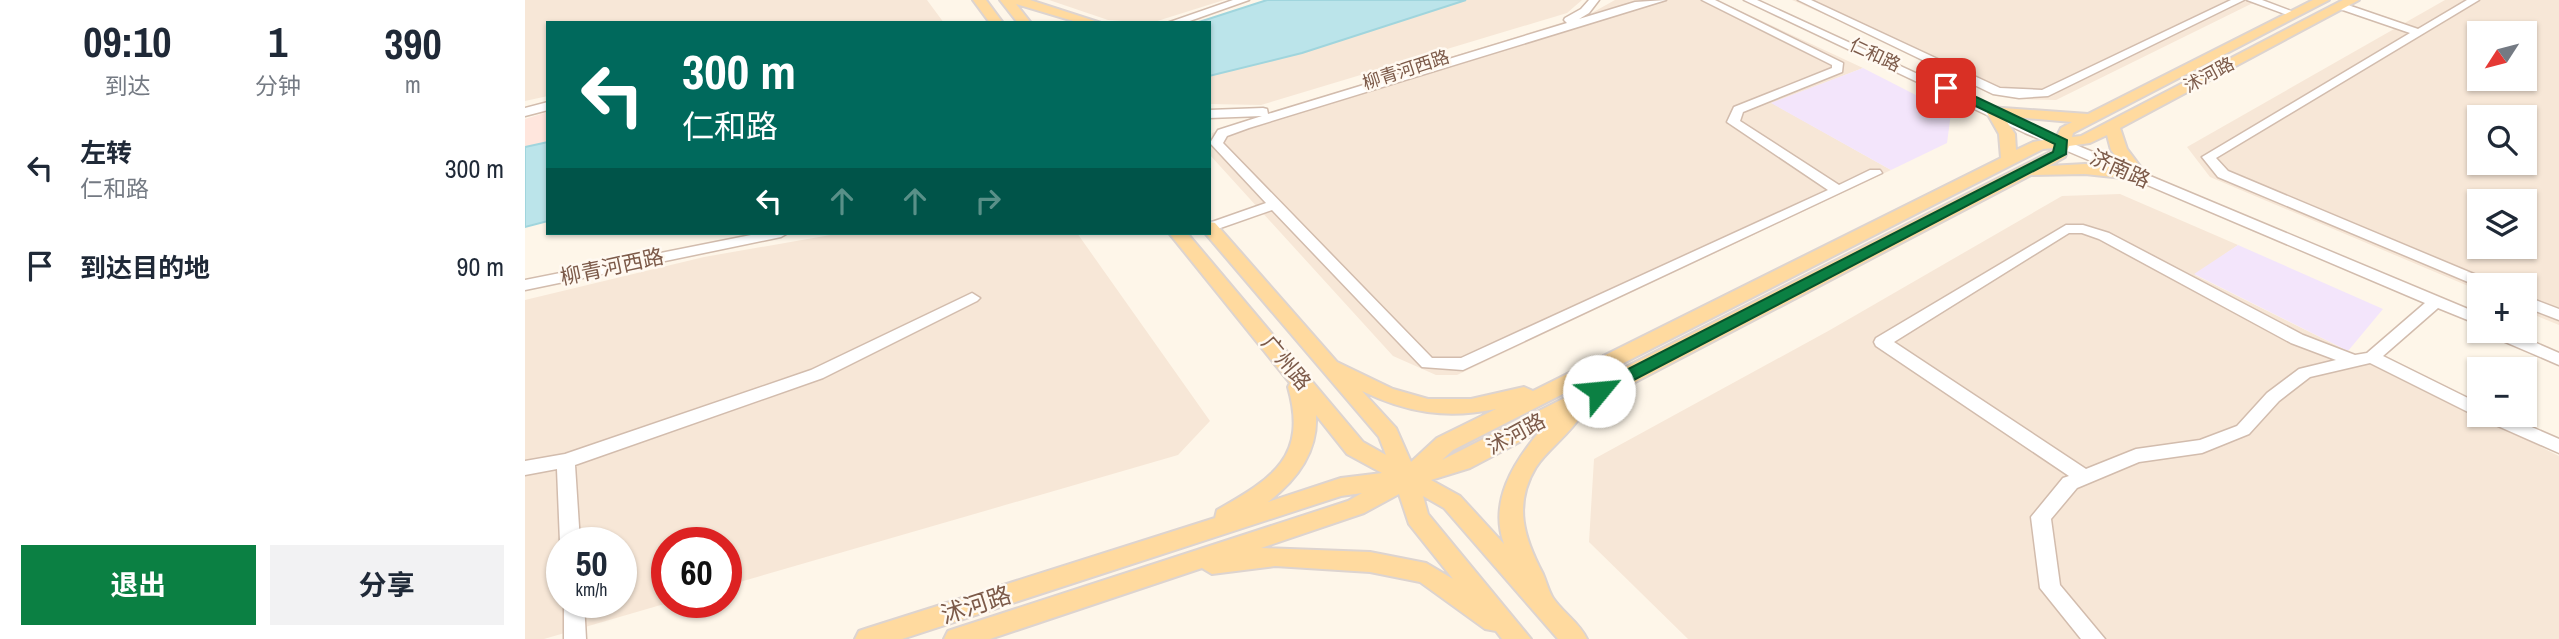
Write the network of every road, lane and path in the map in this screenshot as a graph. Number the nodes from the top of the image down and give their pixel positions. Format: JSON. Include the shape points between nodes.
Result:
{"nodes":[{"id":1,"x":1006,"y":0,"type":"edge"},
{"id":2,"x":1016,"y":0,"type":"edge"},
{"id":3,"x":1244,"y":0,"type":"edge"},
{"id":4,"x":1594,"y":0,"type":"edge"},
{"id":5,"x":1661,"y":0,"type":"edge"},
{"id":6,"x":1707,"y":0,"type":"edge"},
{"id":7,"x":1749,"y":0,"type":"edge"},
{"id":8,"x":1756,"y":0,"type":"edge"},
{"id":9,"x":1804,"y":0,"type":"edge"},
{"id":10,"x":2239,"y":0,"type":"edge"},
{"id":11,"x":2252,"y":0,"type":"edge"},
{"id":12,"x":2323,"y":0,"type":"edge"},
{"id":13,"x":2474,"y":0,"type":"edge"},
{"id":14,"x":2347,"y":3,"type":"edge"},
{"id":15,"x":982,"y":4,"type":"edge"},
{"id":16,"x":2294,"y":14,"type":"junction"},
{"id":17,"x":1072,"y":18,"type":"junction"},
{"id":18,"x":975,"y":21,"type":"edge"},
{"id":19,"x":995,"y":21,"type":"edge"},
{"id":20,"x":1023,"y":21,"type":"edge"},
{"id":21,"x":1047,"y":21,"type":"edge"},
{"id":22,"x":1086,"y":21,"type":"edge"},
{"id":23,"x":1178,"y":21,"type":"edge"},
{"id":24,"x":1804,"y":26,"type":"junction"},
{"id":25,"x":2417,"y":32,"type":"junction"},
{"id":26,"x":1781,"y":36,"type":"junction"},
{"id":27,"x":546,"y":107,"type":"edge"},
{"id":28,"x":525,"y":112,"type":"edge"},
{"id":29,"x":1994,"y":112,"type":"junction"},
{"id":30,"x":1211,"y":114,"type":"edge"},
{"id":31,"x":2092,"y":118,"type":"junction"},
{"id":32,"x":2112,"y":126,"type":"junction"},
{"id":33,"x":2062,"y":142,"type":"junction"},
{"id":34,"x":2017,"y":165,"type":"junction"},
{"id":35,"x":1875,"y":173,"type":"dead end"},
{"id":36,"x":2134,"y":174,"type":"junction"},
{"id":37,"x":1838,"y":190,"type":"junction"},
{"id":38,"x":1275,"y":204,"type":"junction"},
{"id":39,"x":1211,"y":228,"type":"edge"},
{"id":40,"x":1211,"y":229,"type":"edge"},
{"id":41,"x":771,"y":235,"type":"edge"},
{"id":42,"x":1180,"y":235,"type":"edge"},
{"id":43,"x":2467,"y":276,"type":"edge"},
{"id":44,"x":525,"y":285,"type":"edge"},
{"id":45,"x":972,"y":298,"type":"dead end"},
{"id":46,"x":2433,"y":304,"type":"junction"},
{"id":47,"x":2537,"y":306,"type":"edge"},
{"id":48,"x":2559,"y":315,"type":"edge"},
{"id":49,"x":2467,"y":316,"type":"edge"},
{"id":50,"x":2467,"y":317,"type":"edge"},
{"id":51,"x":2527,"y":343,"type":"edge"},
{"id":52,"x":2532,"y":343,"type":"edge"},
{"id":53,"x":2559,"y":355,"type":"edge"},
{"id":54,"x":2372,"y":357,"type":"junction"},
{"id":55,"x":1325,"y":360,"type":"junction"},
{"id":56,"x":2354,"y":361,"type":"junction"},
{"id":57,"x":1289,"y":367,"type":"junction"},
{"id":58,"x":1575,"y":378,"type":"junction"},
{"id":59,"x":1599,"y":391,"type":"junction"},
{"id":60,"x":2467,"y":404,"type":"edge"},
{"id":61,"x":2515,"y":427,"type":"edge"},
{"id":62,"x":2559,"y":446,"type":"edge"},
{"id":63,"x":566,"y":461,"type":"junction"},
{"id":64,"x":525,"y":468,"type":"edge"},
{"id":65,"x":2085,"y":477,"type":"junction"},
{"id":66,"x":1407,"y":479,"type":"junction"},
{"id":67,"x":570,"y":527,"type":"edge"},
{"id":68,"x":1178,"y":541,"type":"junction"},
{"id":69,"x":1170,"y":570,"type":"junction"},
{"id":70,"x":1547,"y":609,"type":"junction"},
{"id":71,"x":574,"y":618,"type":"edge"},
{"id":72,"x":1517,"y":637,"type":"edge"},
{"id":73,"x":575,"y":639,"type":"edge"},
{"id":74,"x":868,"y":639,"type":"edge"},
{"id":75,"x":957,"y":639,"type":"edge"},
{"id":76,"x":1574,"y":639,"type":"edge"},
{"id":77,"x":2094,"y":639,"type":"edge"}],
"edges":[{"from":1,"to":20,"type":"main road"},
{"from":2,"to":17,"type":"main road"},
{"from":3,"to":23,"type":"street"},
{"from":4,"to":30,"type":"street","name":"柳青河西路","via":[[1585,11],[1564,22],[1291,106],[1234,116]]},
{"from":5,"to":38,"type":"street","via":[[1222,133],[1216,143]]},
{"from":6,"to":26,"type":"street"},
{"from":7,"to":24,"type":"street","name":"仁和路"},
{"from":8,"to":29,"type":"street","name":"仁和路"},
{"from":9,"to":10,"type":"street","via":[[1997,90],[2019,94],[2044,93]]},
{"from":11,"to":16,"type":"street"},
{"from":12,"to":16,"type":"main road","name":"沭河路"},
{"from":13,"to":25,"type":"street"},
{"from":14,"to":25,"type":"street"},
{"from":14,"to":32,"type":"main road","name":"沭河路"},
{"from":15,"to":18,"type":"main road"},
{"from":15,"to":19,"type":"main road"},
{"from":16,"to":31,"type":"main road","name":"沭河路"},
{"from":17,"to":21,"type":"main road"},
{"from":17,"to":22,"type":"main road"},
{"from":24,"to":26,"type":"street"},
{"from":24,"to":29,"type":"street","name":"仁和路"},
{"from":25,"to":43,"type":"street","via":[[2209,157],[2223,174]]},
{"from":26,"to":37,"type":"street","via":[[1836,63],[1838,70],[1738,110],[1733,122]]},
{"from":27,"to":28,"type":"street"},
{"from":29,"to":31,"type":"main road"},
{"from":29,"to":33,"type":"street","name":"仁和路"},
{"from":29,"to":34,"type":"main road"},
{"from":31,"to":33,"type":"main road","name":"沭河路","via":[[2066,131]]},
{"from":32,"to":33,"type":"main road","name":"沭河路","via":[[2085,139]]},
{"from":32,"to":36,"type":"main road","via":[[2119,150]]},
{"from":33,"to":34,"type":"main road","name":"沭河路","via":[[2059,154]]},
{"from":33,"to":36,"type":"street","name":"济南路"},
{"from":34,"to":36,"type":"main road"},
{"from":34,"to":58,"type":"main road","name":"沭河路"},
{"from":34,"to":59,"type":"main road","name":"沭河路"},
{"from":35,"to":37,"type":"street"},
{"from":36,"to":46,"type":"street","name":"济南路"},
{"from":36,"to":49,"type":"street","name":"济南路"},
{"from":37,"to":38,"type":"street","via":[[1463,363],[1428,363]]},
{"from":38,"to":39,"type":"street"},
{"from":40,"to":55,"type":"main road","name":"广州路"},
{"from":41,"to":44,"type":"street","name":"柳青河西路"},
{"from":42,"to":57,"type":"main road","name":"广州路"},
{"from":45,"to":63,"type":"street","via":[[817,374]]},
{"from":46,"to":50,"type":"street","name":"济南路"},
{"from":46,"to":54,"type":"street"},
{"from":47,"to":48,"type":"street"},
{"from":51,"to":53,"type":"street"},
{"from":52,"to":53,"type":"street"},
{"from":54,"to":56,"type":"street"},
{"from":54,"to":60,"type":"street"},
{"from":55,"to":58,"type":"main road","via":[[1383,395],[1429,409],[1483,407]]},
{"from":55,"to":66,"type":"main road","name":"广州路","via":[[1388,434]]},
{"from":56,"to":65,"type":"street","via":[[2305,373],[2273,397],[2243,430],[2202,446],[2136,456]]},
{"from":56,"to":65,"type":"street","via":[[2297,338],[2084,229],[2066,229],[1882,342]]},
{"from":57,"to":66,"type":"main road","name":"广州路","via":[[1355,447]]},
{"from":57,"to":68,"type":"main road","via":[[1308,410],[1300,457],[1265,495]]},
{"from":58,"to":66,"type":"main road","name":"沭河路","via":[[1445,444]]},
{"from":59,"to":66,"type":"main road","name":"沭河路","via":[[1462,462]]},
{"from":59,"to":70,"type":"main road","via":[[1544,438],[1514,488],[1512,530]]},
{"from":61,"to":62,"type":"street"},
{"from":63,"to":64,"type":"street"},
{"from":63,"to":67,"type":"street"},
{"from":65,"to":77,"type":"street","via":[[2070,483],[2041,517],[2050,588]]},
{"from":66,"to":68,"type":"main road","name":"沭河路","via":[[1341,488]]},
{"from":66,"to":69,"type":"main road","name":"沭河路","via":[[1356,507]]},
{"from":66,"to":70,"type":"main road","name":"广州路","via":[[1452,502]]},
{"from":66,"to":72,"type":"main road","name":"广州路","via":[[1417,519]]},
{"from":68,"to":74,"type":"main road","name":"沭河路"},
{"from":69,"to":72,"type":"main road","via":[[1275,556],[1370,562],[1426,573]]},
{"from":69,"to":75,"type":"main road","name":"沭河路"},
{"from":70,"to":76,"type":"main road","name":"广州路"},
{"from":71,"to":73,"type":"street"}]}
